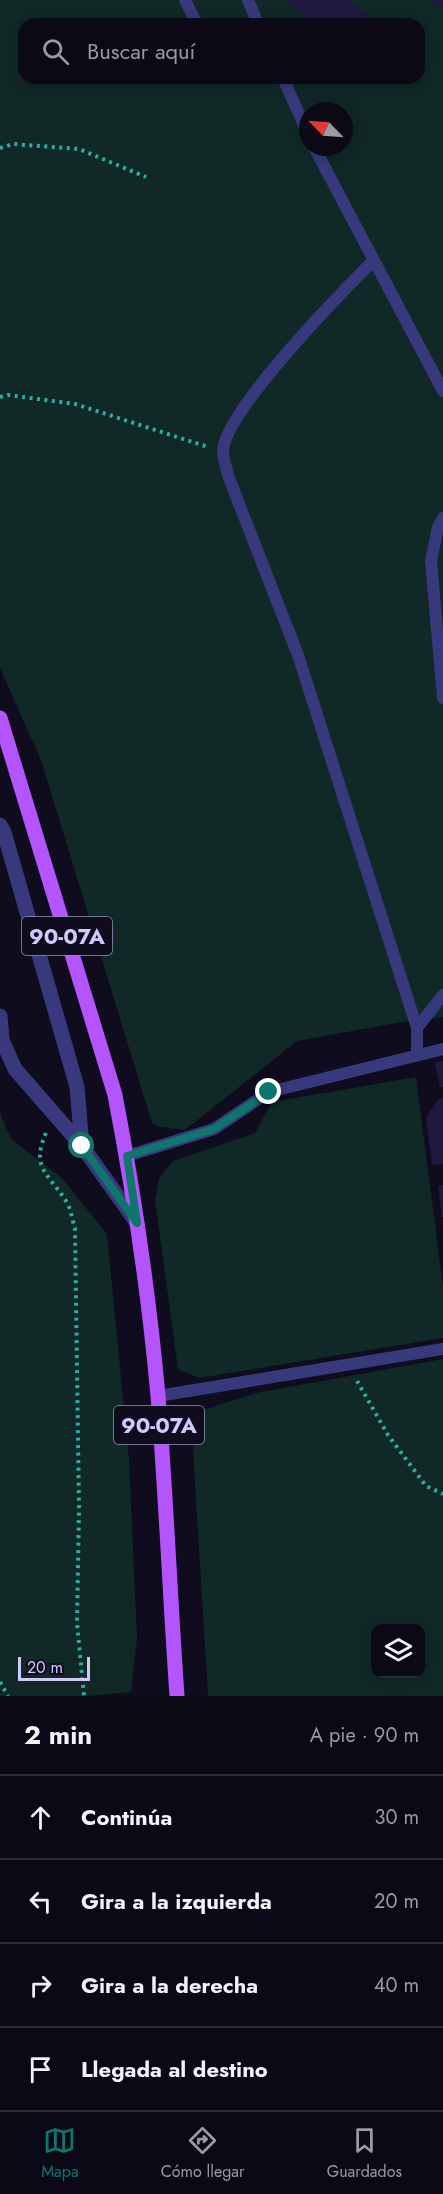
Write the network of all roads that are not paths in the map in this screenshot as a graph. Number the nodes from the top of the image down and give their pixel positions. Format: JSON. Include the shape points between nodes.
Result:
{"nodes":[{"id":1,"x":185,"y":0,"type":"edge"},
{"id":2,"x":248,"y":0,"type":"edge"},
{"id":3,"x":194,"y":18,"type":"edge"},
{"id":4,"x":256,"y":18,"type":"edge"},
{"id":5,"x":286,"y":84,"type":"edge"},
{"id":6,"x":299,"y":114,"type":"edge"},
{"id":7,"x":319,"y":156,"type":"edge"},
{"id":8,"x":372,"y":261,"type":"junction"},
{"id":9,"x":443,"y":391,"type":"edge"},
{"id":10,"x":443,"y":518,"type":"edge"},
{"id":11,"x":443,"y":698,"type":"edge"},
{"id":12,"x":0,"y":718,"type":"edge"},
{"id":13,"x":0,"y":825,"type":"edge"},
{"id":14,"x":443,"y":995,"type":"edge"},
{"id":15,"x":0,"y":1017,"type":"edge"},
{"id":16,"x":417,"y":1028,"type":"junction"},
{"id":17,"x":443,"y":1049,"type":"edge"},
{"id":18,"x":417,"y":1054,"type":"junction"},
{"id":19,"x":82,"y":1146,"type":"junction"},
{"id":20,"x":127,"y":1156,"type":"junction"},
{"id":21,"x":137,"y":1223,"type":"junction"},
{"id":22,"x":443,"y":1348,"type":"edge"},
{"id":23,"x":158,"y":1396,"type":"junction"},
{"id":24,"x":177,"y":1696,"type":"edge"}],
"edges":[{"from":1,"to":3,"type":"lane"},
{"from":2,"to":4,"type":"lane"},
{"from":5,"to":6,"type":"lane"},
{"from":7,"to":8,"type":"lane"},
{"from":8,"to":9,"type":"lane"},
{"from":8,"to":16,"type":"lane","via":[[320,314],[245,405],[227,436],[223,452],[229,478],[298,656]]},
{"from":10,"to":11,"type":"lane","via":[[431,561]]},
{"from":12,"to":20,"type":"main road","number":"90-07A","via":[[115,1095]]},
{"from":13,"to":19,"type":"street","via":[[77,1087]]},
{"from":14,"to":16,"type":"lane"},
{"from":15,"to":19,"type":"street","via":[[2,1040],[15,1069]]},
{"from":16,"to":18,"type":"lane"},
{"from":17,"to":18,"type":"lane"},
{"from":18,"to":20,"type":"lane","via":[[269,1092],[214,1129]]},
{"from":19,"to":21,"type":"street"},
{"from":20,"to":21,"type":"main road","number":"90-07A"},
{"from":21,"to":23,"type":"main road","number":"90-07A"},
{"from":22,"to":23,"type":"lane"},
{"from":23,"to":24,"type":"main road","number":"90-07A"}]}
